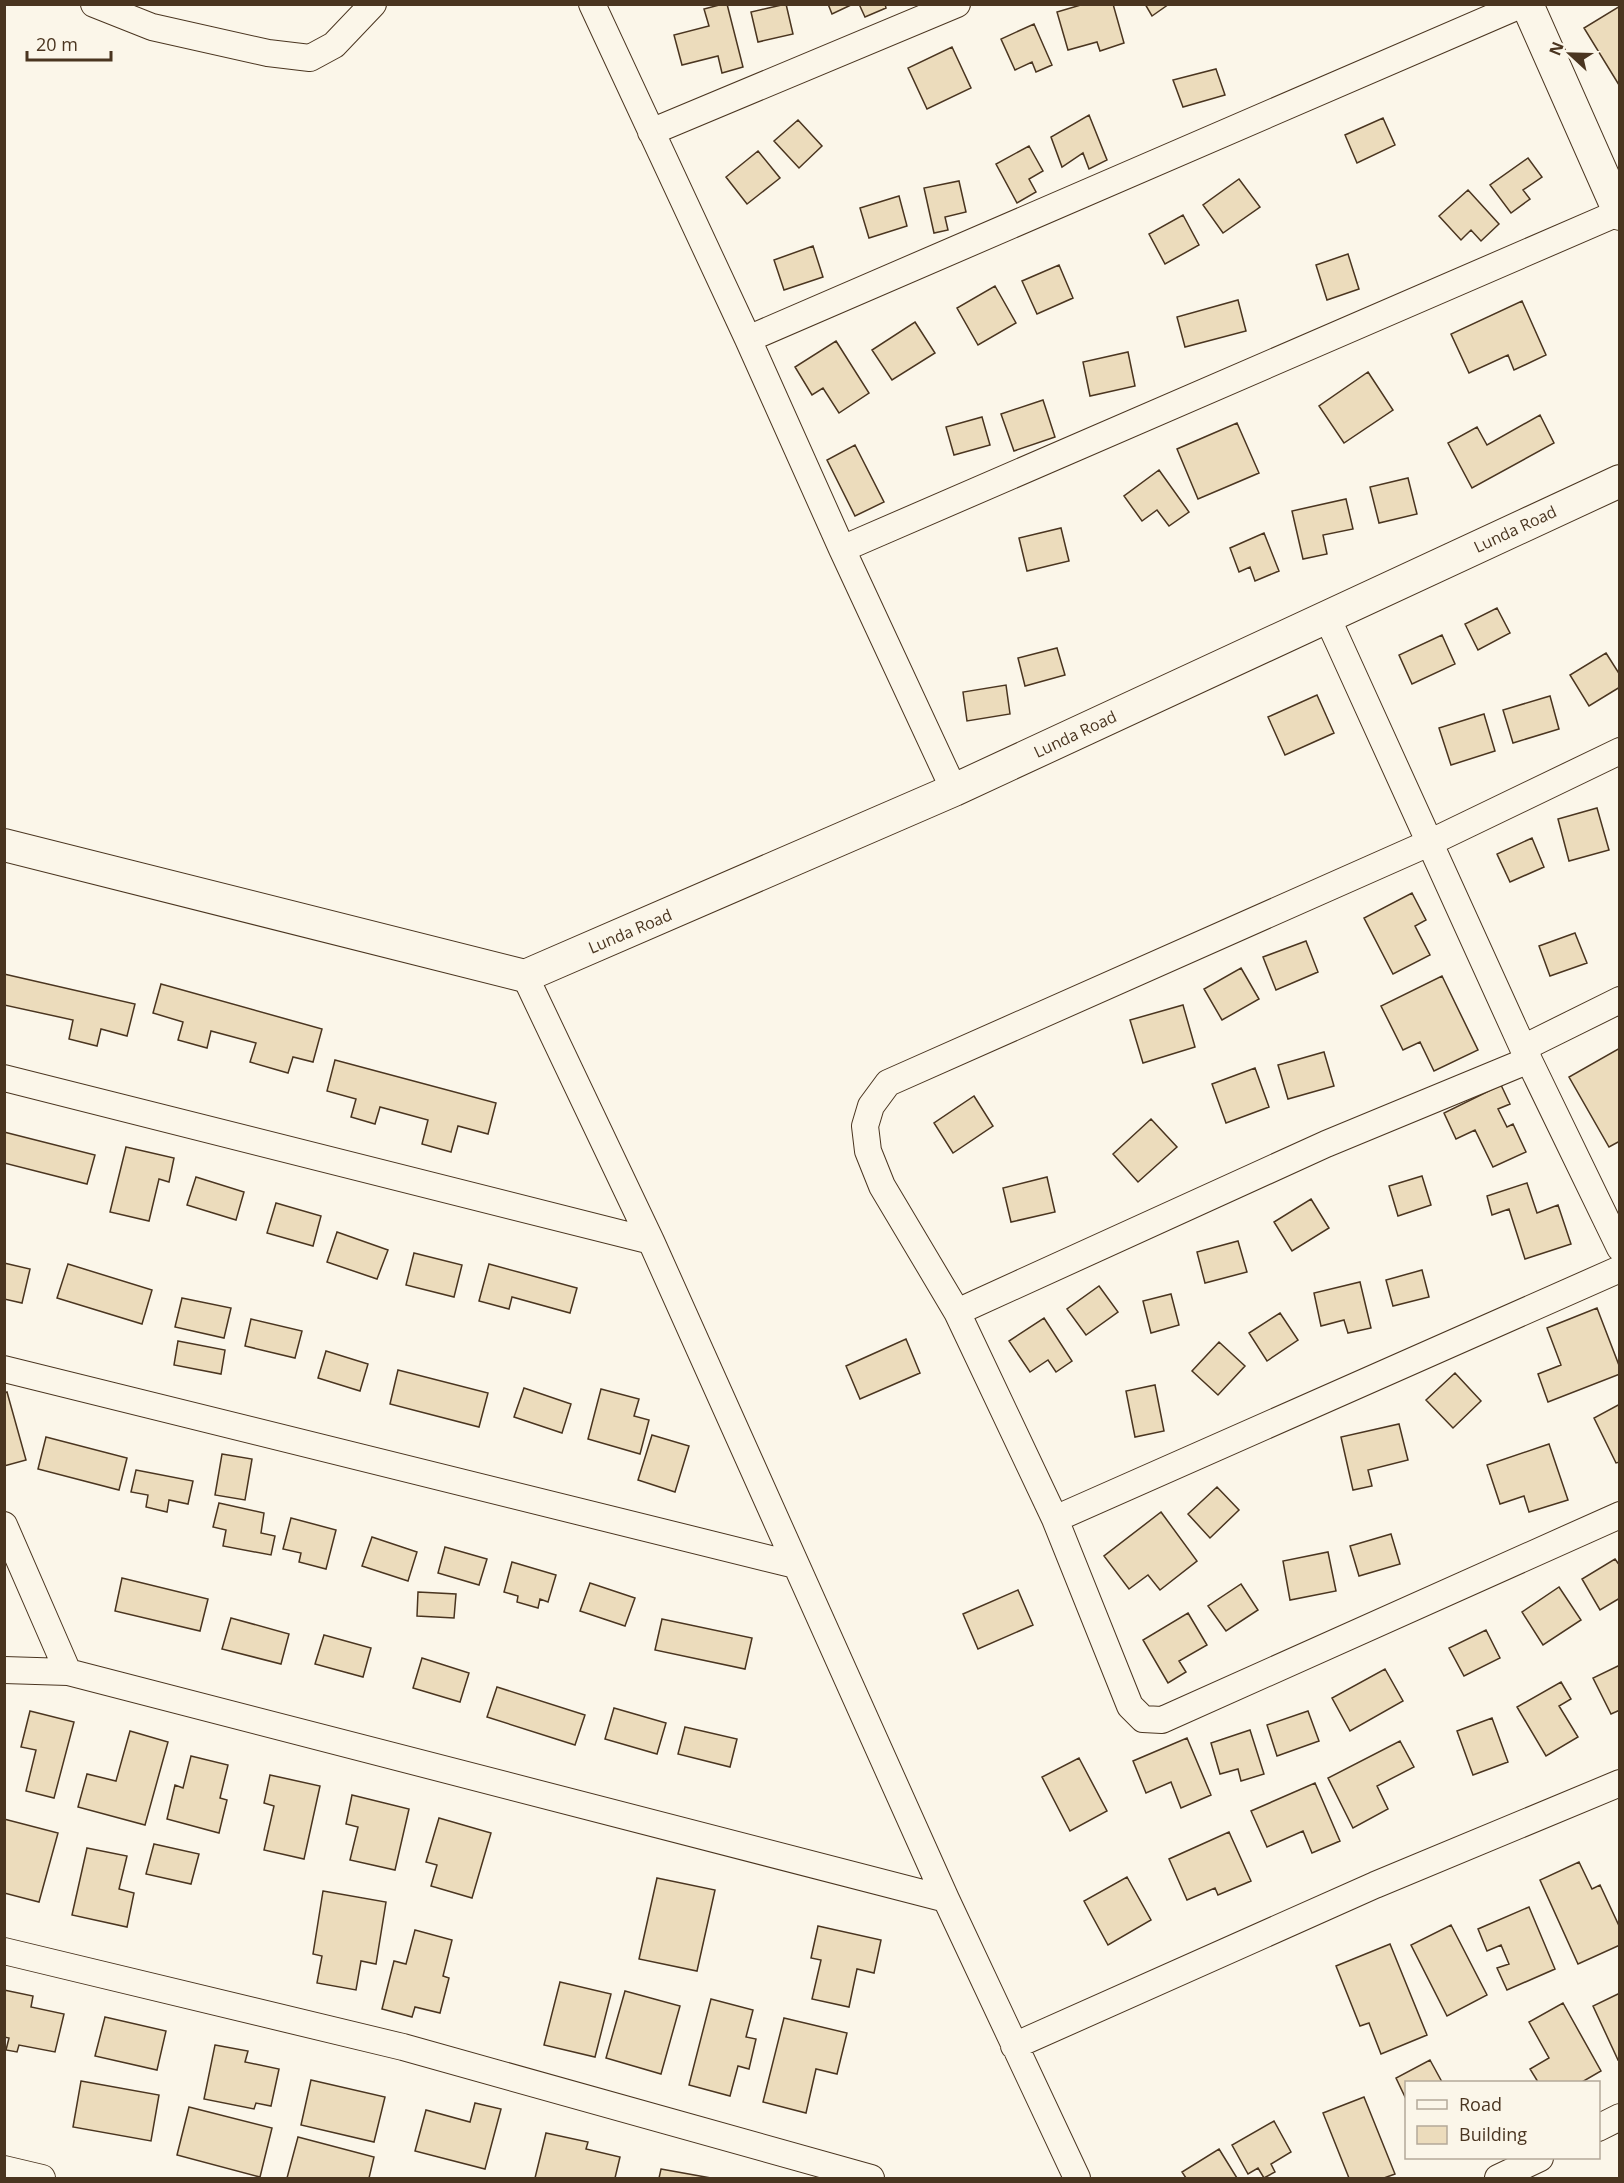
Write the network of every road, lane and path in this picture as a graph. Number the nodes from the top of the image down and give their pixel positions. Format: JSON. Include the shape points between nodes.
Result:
{"nodes":[{"id":1,"x":94,"y":4,"type":"edge"},
{"id":2,"x":373,"y":4,"type":"edge"},
{"id":3,"x":592,"y":4,"type":"edge"},
{"id":4,"x":957,"y":4,"type":"edge"},
{"id":5,"x":1525,"y":4,"type":"edge"},
{"id":6,"x":651,"y":132,"type":"junction"},
{"id":7,"x":1619,"y":213,"type":"edge"},
{"id":8,"x":748,"y":339,"type":"junction"},
{"id":9,"x":1620,"y":481,"type":"edge"},
{"id":10,"x":842,"y":549,"type":"junction"},
{"id":11,"x":1327,"y":617,"type":"junction"},
{"id":12,"x":1620,"y":751,"type":"edge"},
{"id":13,"x":954,"y":790,"type":"junction"},
{"id":14,"x":1429,"y":843,"type":"junction"},
{"id":15,"x":4,"y":845,"type":"edge"},
{"id":16,"x":525,"y":976,"type":"junction"},
{"id":17,"x":1620,"y":1000,"type":"edge"},
{"id":18,"x":1526,"y":1054,"type":"junction"},
{"id":19,"x":4,"y":1078,"type":"edge"},
{"id":20,"x":651,"y":1241,"type":"junction"},
{"id":21,"x":1620,"y":1248,"type":"edge"},
{"id":22,"x":1620,"y":1269,"type":"edge"},
{"id":23,"x":957,"y":1312,"type":"junction"},
{"id":24,"x":4,"y":1369,"type":"edge"},
{"id":25,"x":1620,"y":1515,"type":"edge"},
{"id":26,"x":1055,"y":1519,"type":"junction"},
{"id":27,"x":4,"y":1525,"type":"edge"},
{"id":28,"x":795,"y":1565,"type":"junction"},
{"id":29,"x":4,"y":1670,"type":"edge"},
{"id":30,"x":68,"y":1672,"type":"junction"},
{"id":31,"x":1620,"y":1783,"type":"edge"},
{"id":32,"x":945,"y":1899,"type":"junction"},
{"id":33,"x":4,"y":1951,"type":"edge"},
{"id":34,"x":1014,"y":2046,"type":"junction"},
{"id":35,"x":1620,"y":2117,"type":"edge"},
{"id":36,"x":1600,"y":2127,"type":"edge"},
{"id":37,"x":1536,"y":2159,"type":"edge"},
{"id":38,"x":4,"y":2169,"type":"edge"},
{"id":39,"x":42,"y":2178,"type":"edge"},
{"id":40,"x":871,"y":2178,"type":"edge"},
{"id":41,"x":1077,"y":2178,"type":"edge"},
{"id":42,"x":1498,"y":2178,"type":"edge"}],
"edges":[{"from":1,"to":2,"type":"street","via":[[152,27],[268,53],[310,58],[334,45]]},
{"from":3,"to":6,"type":"street"},
{"from":4,"to":6,"type":"street"},
{"from":5,"to":7,"type":"street"},
{"from":5,"to":8,"type":"street"},
{"from":6,"to":8,"type":"street"},
{"from":7,"to":10,"type":"street"},
{"from":8,"to":10,"type":"street"},
{"from":9,"to":11,"type":"street","name":"Lunda Road"},
{"from":10,"to":13,"type":"street"},
{"from":11,"to":13,"type":"street","name":"Lunda Road"},
{"from":11,"to":14,"type":"street"},
{"from":12,"to":14,"type":"street"},
{"from":13,"to":16,"type":"street","name":"Lunda Road"},
{"from":14,"to":18,"type":"street"},
{"from":14,"to":23,"type":"street","via":[[888,1083],[871,1106],[865,1126],[868,1151],[882,1186]]},
{"from":15,"to":16,"type":"street"},
{"from":16,"to":20,"type":"street"},
{"from":17,"to":18,"type":"street"},
{"from":18,"to":21,"type":"street"},
{"from":18,"to":23,"type":"street"},
{"from":19,"to":20,"type":"street"},
{"from":20,"to":28,"type":"street"},
{"from":22,"to":26,"type":"street"},
{"from":23,"to":26,"type":"street"},
{"from":24,"to":28,"type":"street"},
{"from":25,"to":26,"type":"street","via":[[1162,1720],[1143,1719],[1130,1706]]},
{"from":27,"to":30,"type":"street"},
{"from":28,"to":32,"type":"street"},
{"from":29,"to":30,"type":"street"},
{"from":30,"to":32,"type":"street"},
{"from":31,"to":34,"type":"street","via":[[1375,1885]]},
{"from":32,"to":34,"type":"street"},
{"from":33,"to":40,"type":"street","via":[[403,2047]]},
{"from":34,"to":41,"type":"street"},
{"from":35,"to":36,"type":"street"},
{"from":37,"to":42,"type":"street"},
{"from":38,"to":39,"type":"street"}]}
